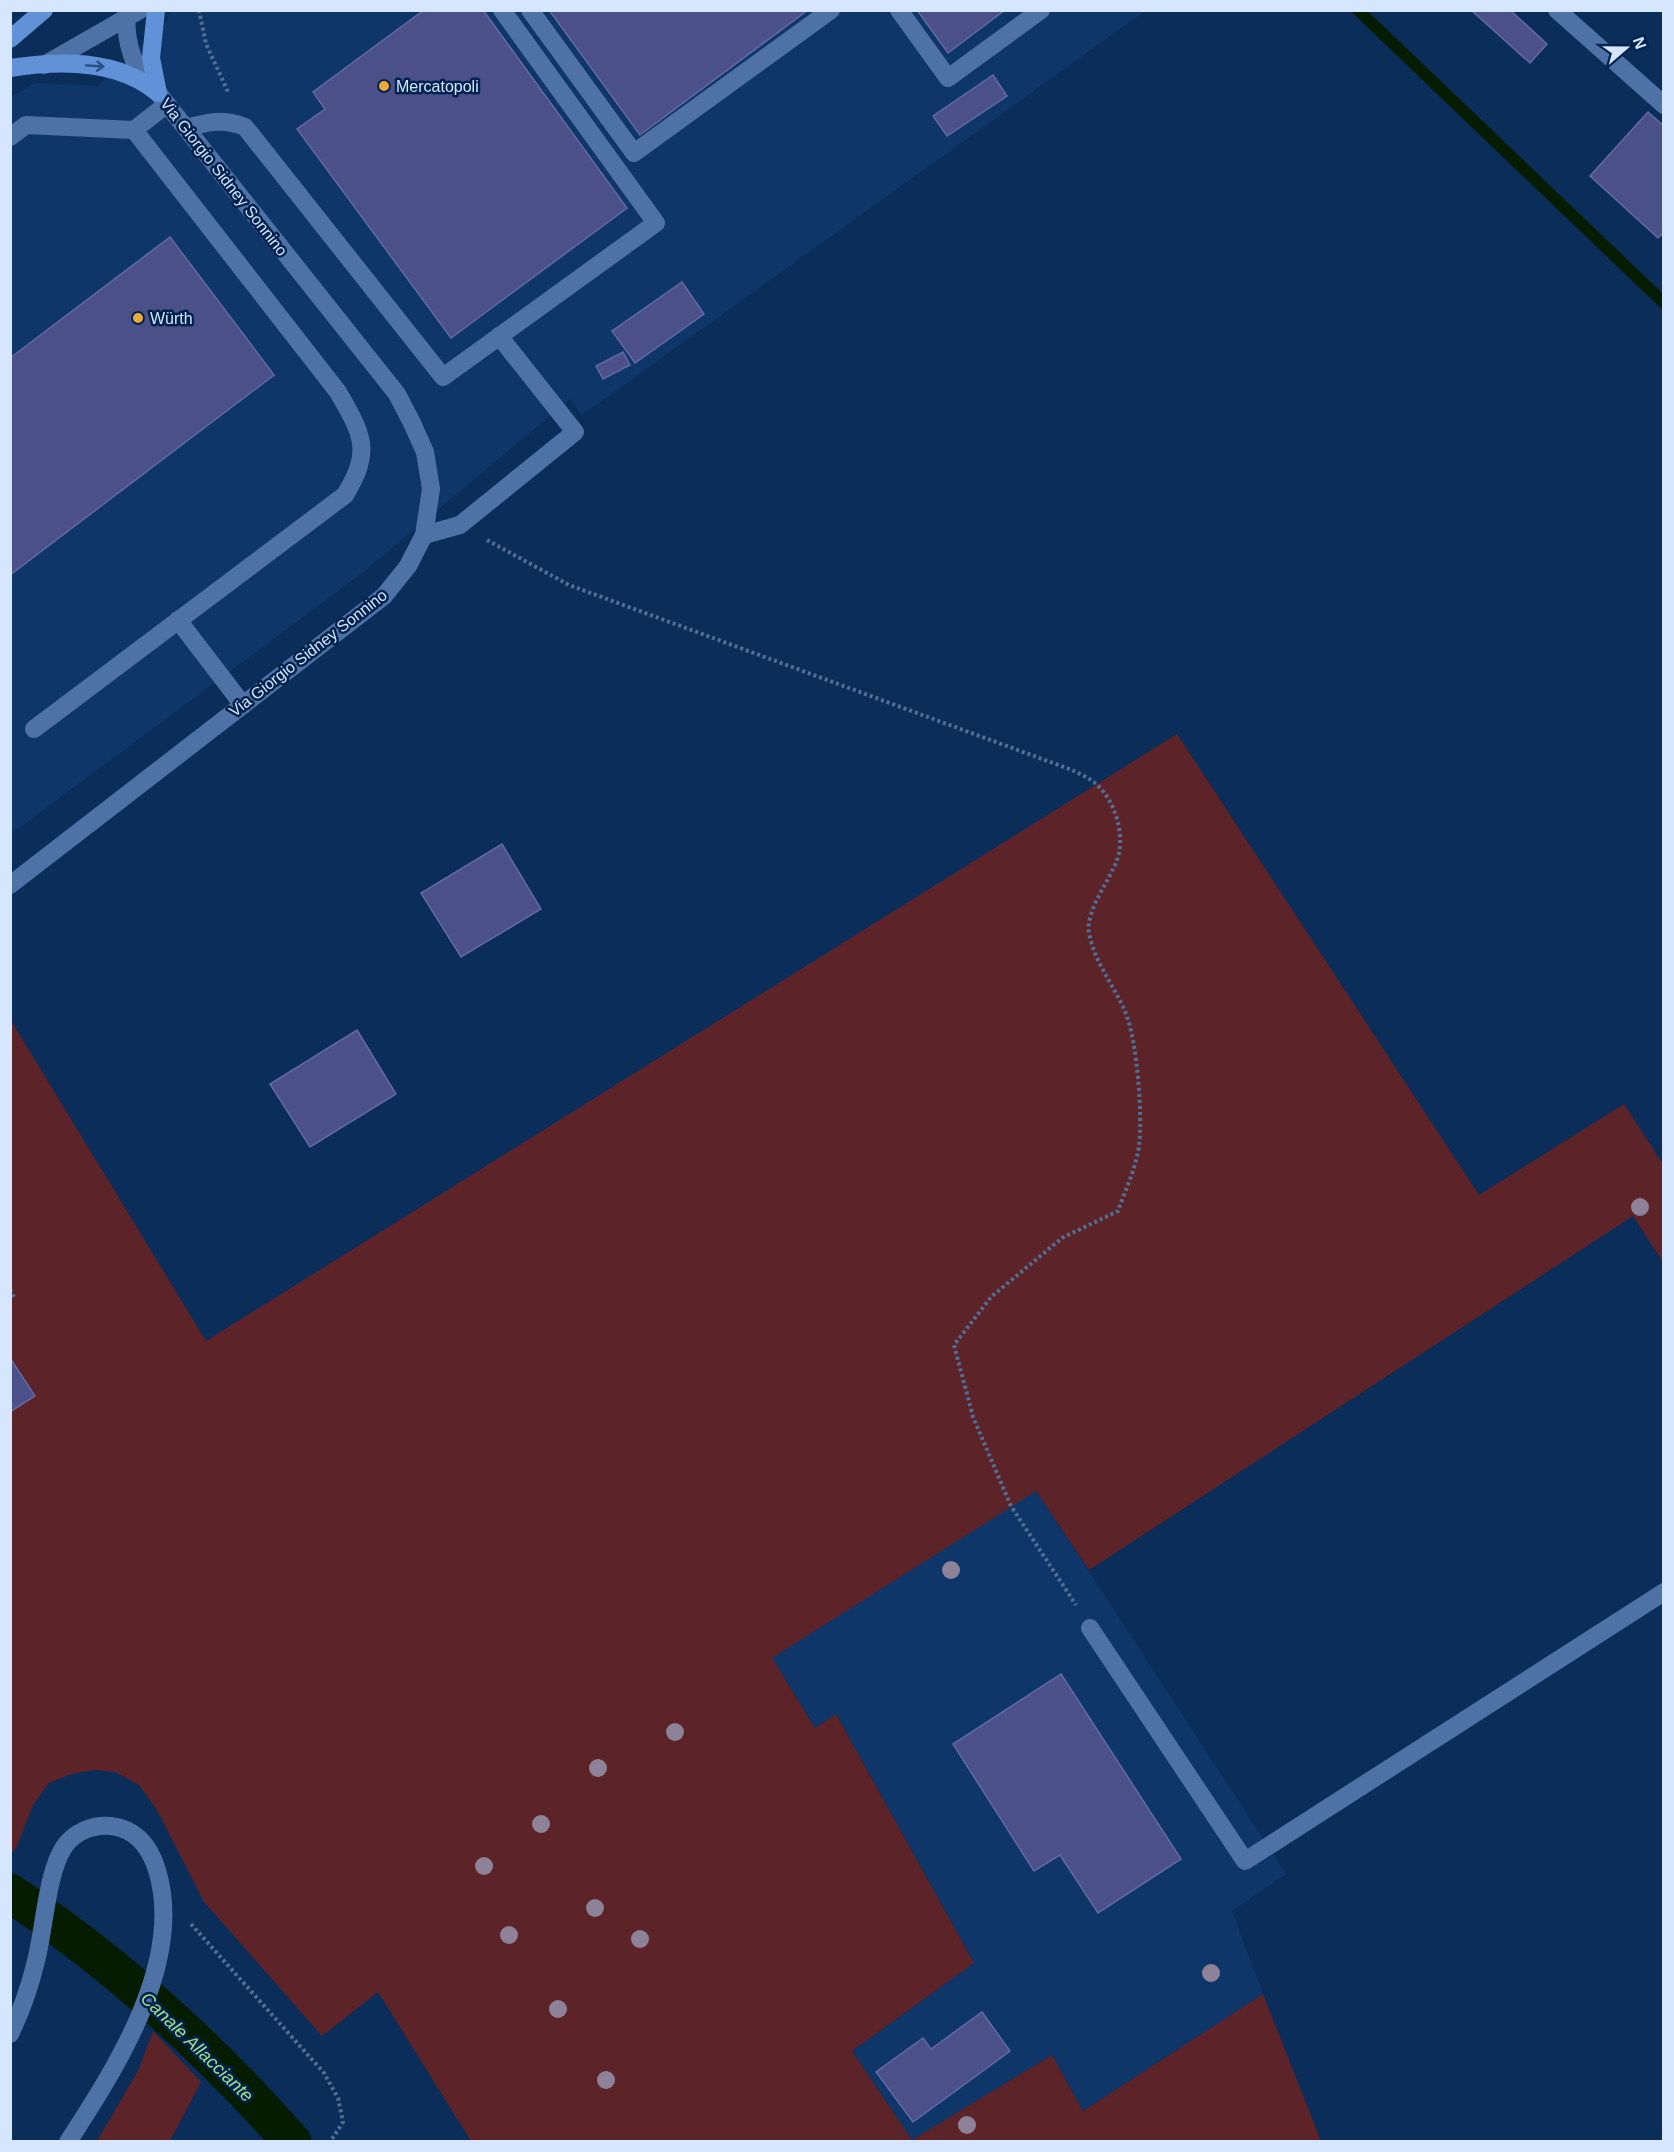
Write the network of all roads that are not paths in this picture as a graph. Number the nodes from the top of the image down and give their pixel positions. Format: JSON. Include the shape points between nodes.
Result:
{"nodes":[{"id":1,"x":44,"y":10,"type":"edge"},
{"id":2,"x":156,"y":10,"type":"edge"},
{"id":3,"x":502,"y":10,"type":"edge"},
{"id":4,"x":530,"y":10,"type":"edge"},
{"id":5,"x":831,"y":10,"type":"edge"},
{"id":6,"x":899,"y":10,"type":"edge"},
{"id":7,"x":1041,"y":10,"type":"edge"},
{"id":8,"x":1557,"y":10,"type":"edge"},
{"id":9,"x":131,"y":13,"type":"edge"},
{"id":10,"x":10,"y":39,"type":"edge"},
{"id":11,"x":44,"y":65,"type":"junction"},
{"id":12,"x":10,"y":68,"type":"edge"},
{"id":13,"x":144,"y":81,"type":"junction"},
{"id":14,"x":163,"y":99,"type":"junction"},
{"id":15,"x":1664,"y":105,"type":"edge"},
{"id":16,"x":186,"y":128,"type":"junction"},
{"id":17,"x":134,"y":130,"type":"junction"},
{"id":18,"x":10,"y":137,"type":"edge"},
{"id":19,"x":499,"y":336,"type":"junction"},
{"id":20,"x":424,"y":534,"type":"junction"},
{"id":21,"x":178,"y":620,"type":"junction"},
{"id":22,"x":243,"y":705,"type":"junction"},
{"id":23,"x":34,"y":729,"type":"dead end"},
{"id":24,"x":10,"y":885,"type":"edge"},
{"id":25,"x":1664,"y":1592,"type":"edge"},
{"id":26,"x":1090,"y":1628,"type":"road end"},
{"id":27,"x":10,"y":2034,"type":"edge"},
{"id":28,"x":68,"y":2142,"type":"edge"}],
"edges":[{"from":1,"to":10,"type":"main road"},
{"from":2,"to":14,"type":"main road","via":[[151,58]]},
{"from":3,"to":19,"type":"street","via":[[656,223]]},
{"from":4,"to":5,"type":"street","via":[[634,153]]},
{"from":6,"to":7,"type":"street","via":[[948,78]]},
{"from":8,"to":15,"type":"street"},
{"from":9,"to":11,"type":"street"},
{"from":9,"to":13,"type":"street","via":[[132,58]]},
{"from":11,"to":12,"type":"main road"},
{"from":11,"to":13,"type":"main road","one_way":true,"via":[[106,67]]},
{"from":13,"to":14,"type":"main road"},
{"from":14,"to":16,"type":"street","name":"Via Giorgio Sidney Sonnino"},
{"from":14,"to":17,"type":"street"},
{"from":16,"to":19,"type":"street","via":[[214,120],[230,120],[245,127],[443,377]]},
{"from":16,"to":20,"type":"street","name":"Via Giorgio Sidney Sonnino","via":[[397,394],[425,452],[430,489]]},
{"from":17,"to":18,"type":"street","via":[[26,125]]},
{"from":17,"to":21,"type":"street","via":[[338,392],[354,420],[364,452],[345,495]]},
{"from":19,"to":20,"type":"street","via":[[575,432],[460,525]]},
{"from":20,"to":22,"type":"street","name":"Via Giorgio Sidney Sonnino","via":[[408,566],[384,596]]},
{"from":21,"to":22,"type":"street"},
{"from":21,"to":23,"type":"street"},
{"from":22,"to":24,"type":"street","name":"Via Giorgio Sidney Sonnino"},
{"from":25,"to":26,"type":"street","via":[[1245,1860]]},
{"from":27,"to":28,"type":"street","via":[[22,2010],[36,1961],[58,1857],[79,1832],[105,1825],[129,1831],[145,1844],[162,1886],[163,1918],[156,1965],[138,2019],[116,2064]]}]}
